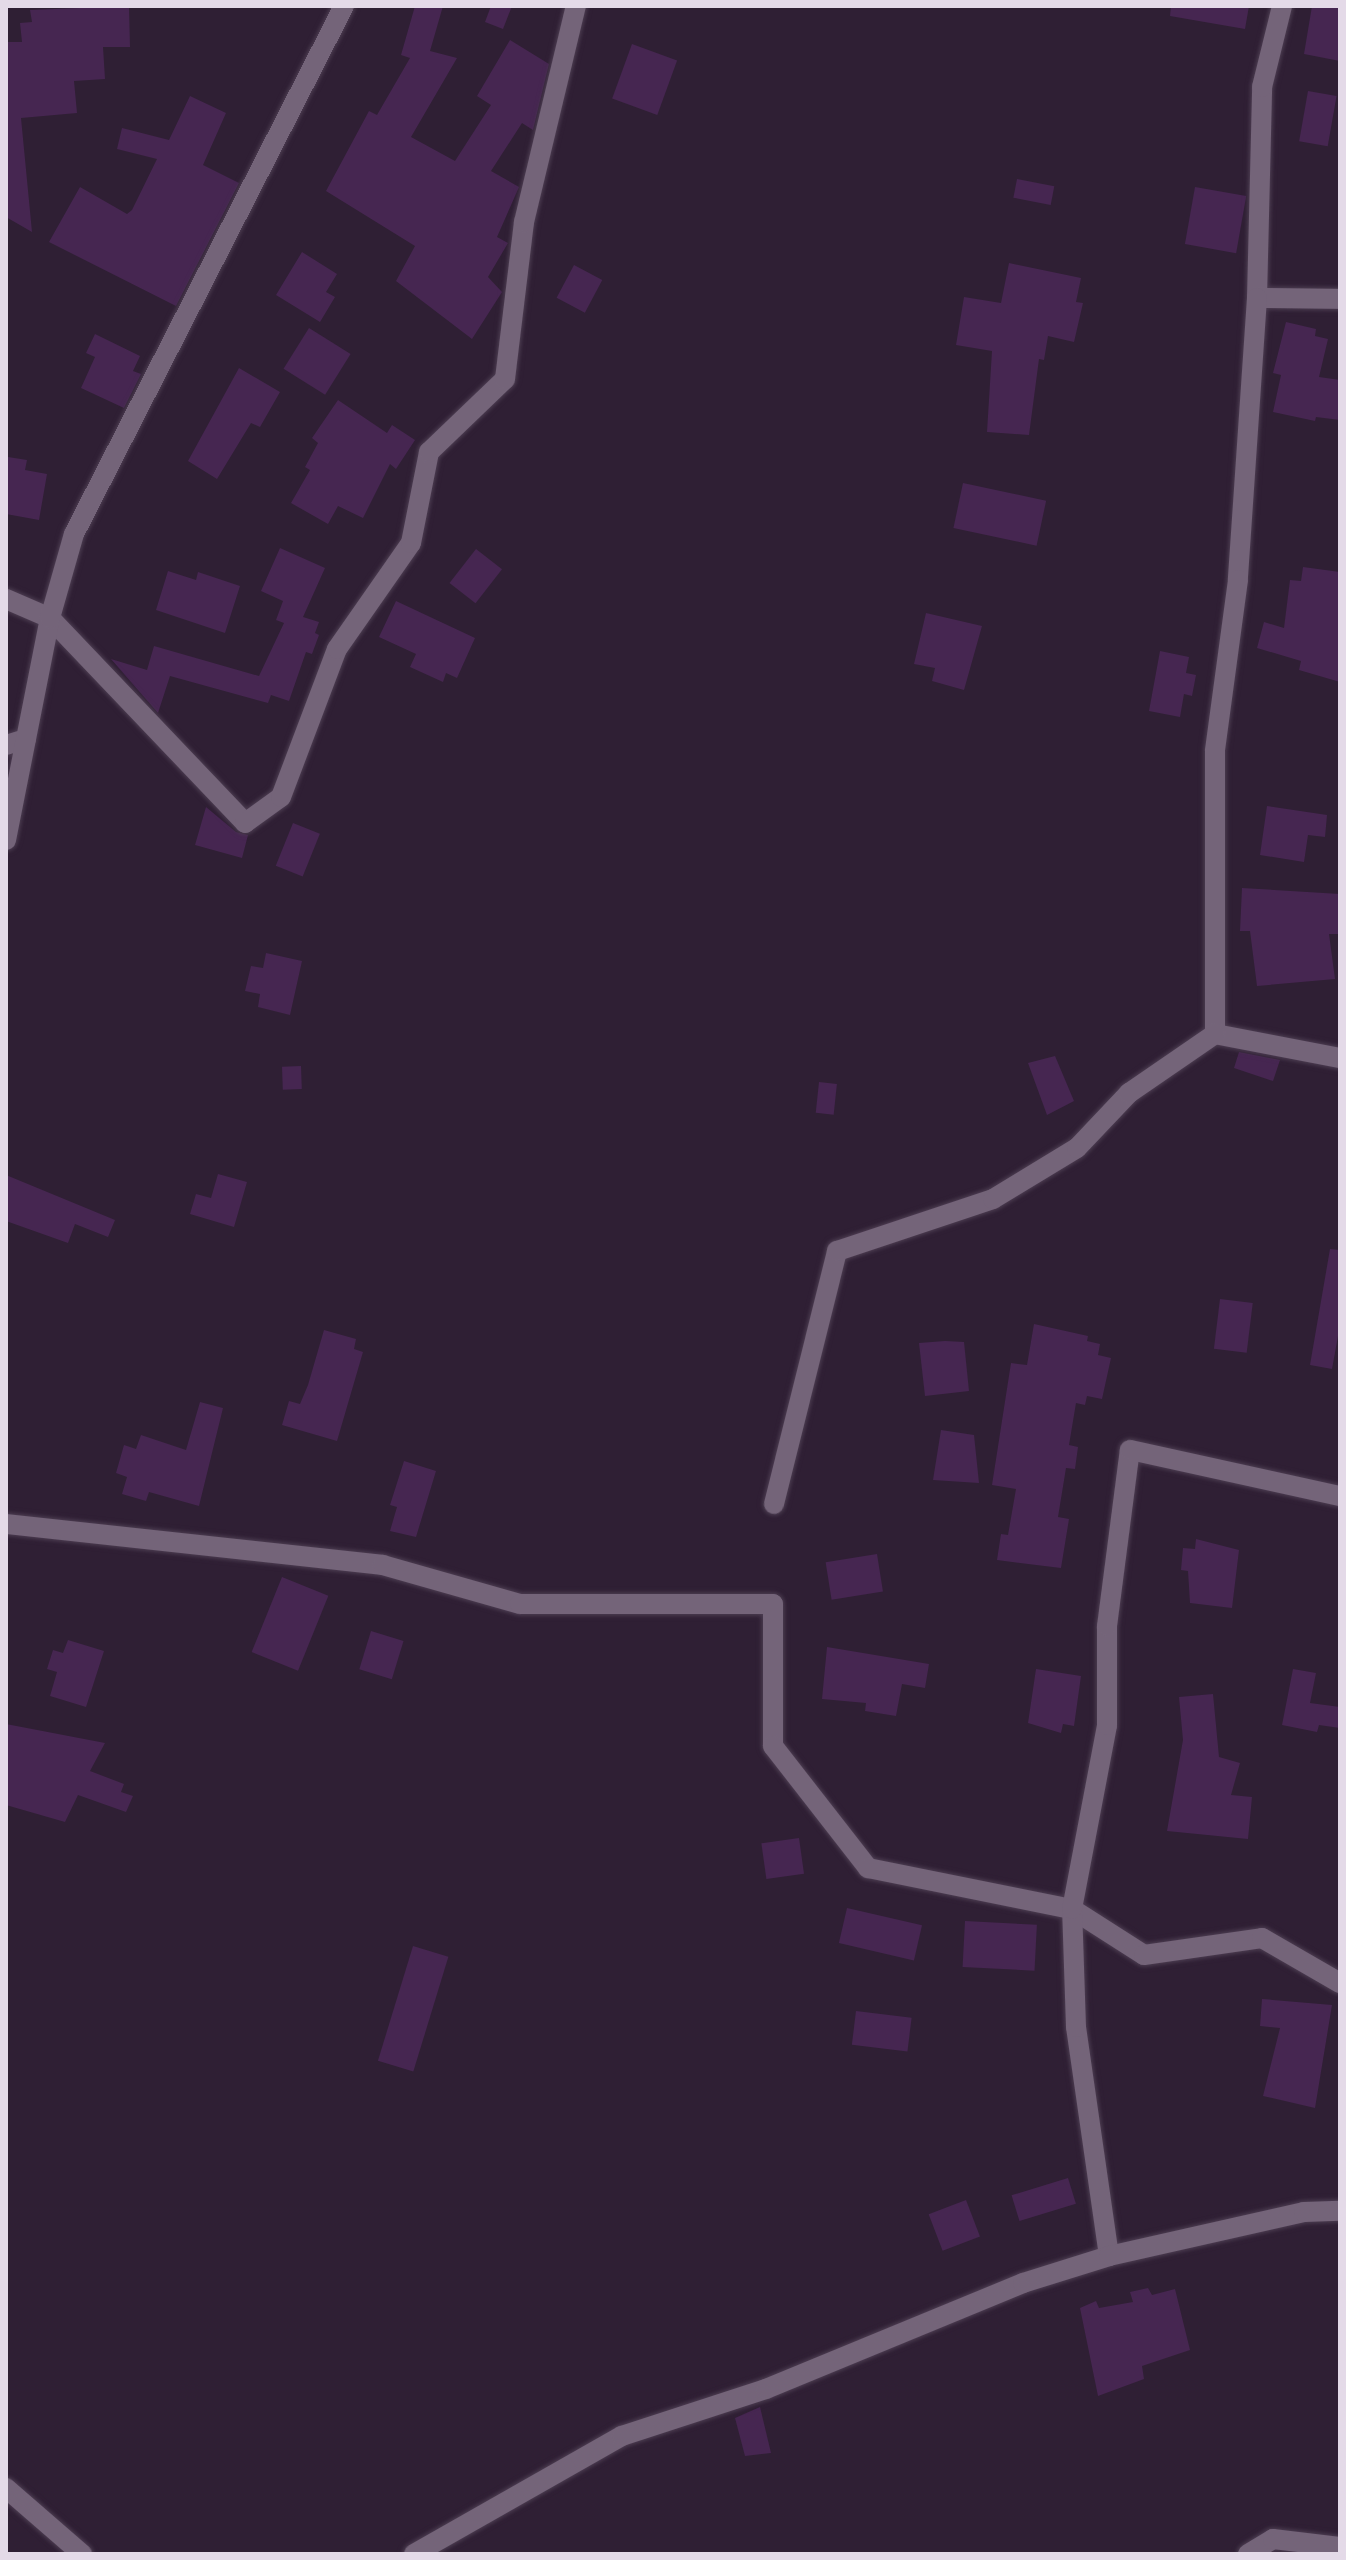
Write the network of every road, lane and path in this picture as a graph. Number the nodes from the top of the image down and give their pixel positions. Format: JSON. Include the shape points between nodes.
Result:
{"nodes":[{"id":1,"x":344,"y":6,"type":"edge"},
{"id":2,"x":576,"y":6,"type":"edge"},
{"id":3,"x":1282,"y":6,"type":"edge"},
{"id":4,"x":1257,"y":298,"type":"junction"},
{"id":5,"x":1340,"y":299,"type":"edge"},
{"id":6,"x":6,"y":599,"type":"edge"},
{"id":7,"x":50,"y":618,"type":"junction"},
{"id":8,"x":13,"y":739,"type":"edge"},
{"id":9,"x":6,"y":840,"type":"edge"},
{"id":10,"x":1215,"y":1034,"type":"junction"},
{"id":11,"x":1340,"y":1058,"type":"edge"},
{"id":12,"x":1340,"y":1496,"type":"edge"},
{"id":13,"x":774,"y":1504,"type":"dead end"},
{"id":14,"x":6,"y":1524,"type":"edge"},
{"id":15,"x":1072,"y":1909,"type":"junction"},
{"id":16,"x":1340,"y":1983,"type":"edge"},
{"id":17,"x":1340,"y":2211,"type":"edge"},
{"id":18,"x":1109,"y":2256,"type":"junction"},
{"id":19,"x":6,"y":2488,"type":"edge"},
{"id":20,"x":1340,"y":2547,"type":"edge"},
{"id":21,"x":82,"y":2554,"type":"edge"},
{"id":22,"x":414,"y":2554,"type":"edge"},
{"id":23,"x":1248,"y":2554,"type":"edge"}],
"edges":[{"from":1,"to":7,"type":"street","via":[[74,534]]},
{"from":2,"to":7,"type":"street","via":[[524,222],[505,379],[429,452],[411,543],[337,649],[281,797],[245,823]]},
{"from":3,"to":4,"type":"street","via":[[1262,87]]},
{"from":4,"to":5,"type":"street"},
{"from":4,"to":10,"type":"street","via":[[1238,580],[1215,751]]},
{"from":6,"to":7,"type":"street"},
{"from":7,"to":8,"type":"street"},
{"from":8,"to":9,"type":"street"},
{"from":10,"to":11,"type":"street"},
{"from":10,"to":13,"type":"street","via":[[1129,1093],[1077,1148],[993,1199],[837,1251]]},
{"from":12,"to":15,"type":"street","via":[[1130,1450],[1107,1626],[1107,1725]]},
{"from":14,"to":15,"type":"street","via":[[383,1565],[520,1604],[773,1604],[773,1746],[868,1868]]},
{"from":15,"to":16,"type":"street","via":[[1144,1955],[1262,1938]]},
{"from":15,"to":18,"type":"street","via":[[1076,2027]]},
{"from":17,"to":18,"type":"street","via":[[1304,2212]]},
{"from":18,"to":22,"type":"street","via":[[1023,2283],[766,2389],[622,2436]]},
{"from":19,"to":21,"type":"street"},
{"from":20,"to":23,"type":"street","via":[[1273,2539]]}]}
